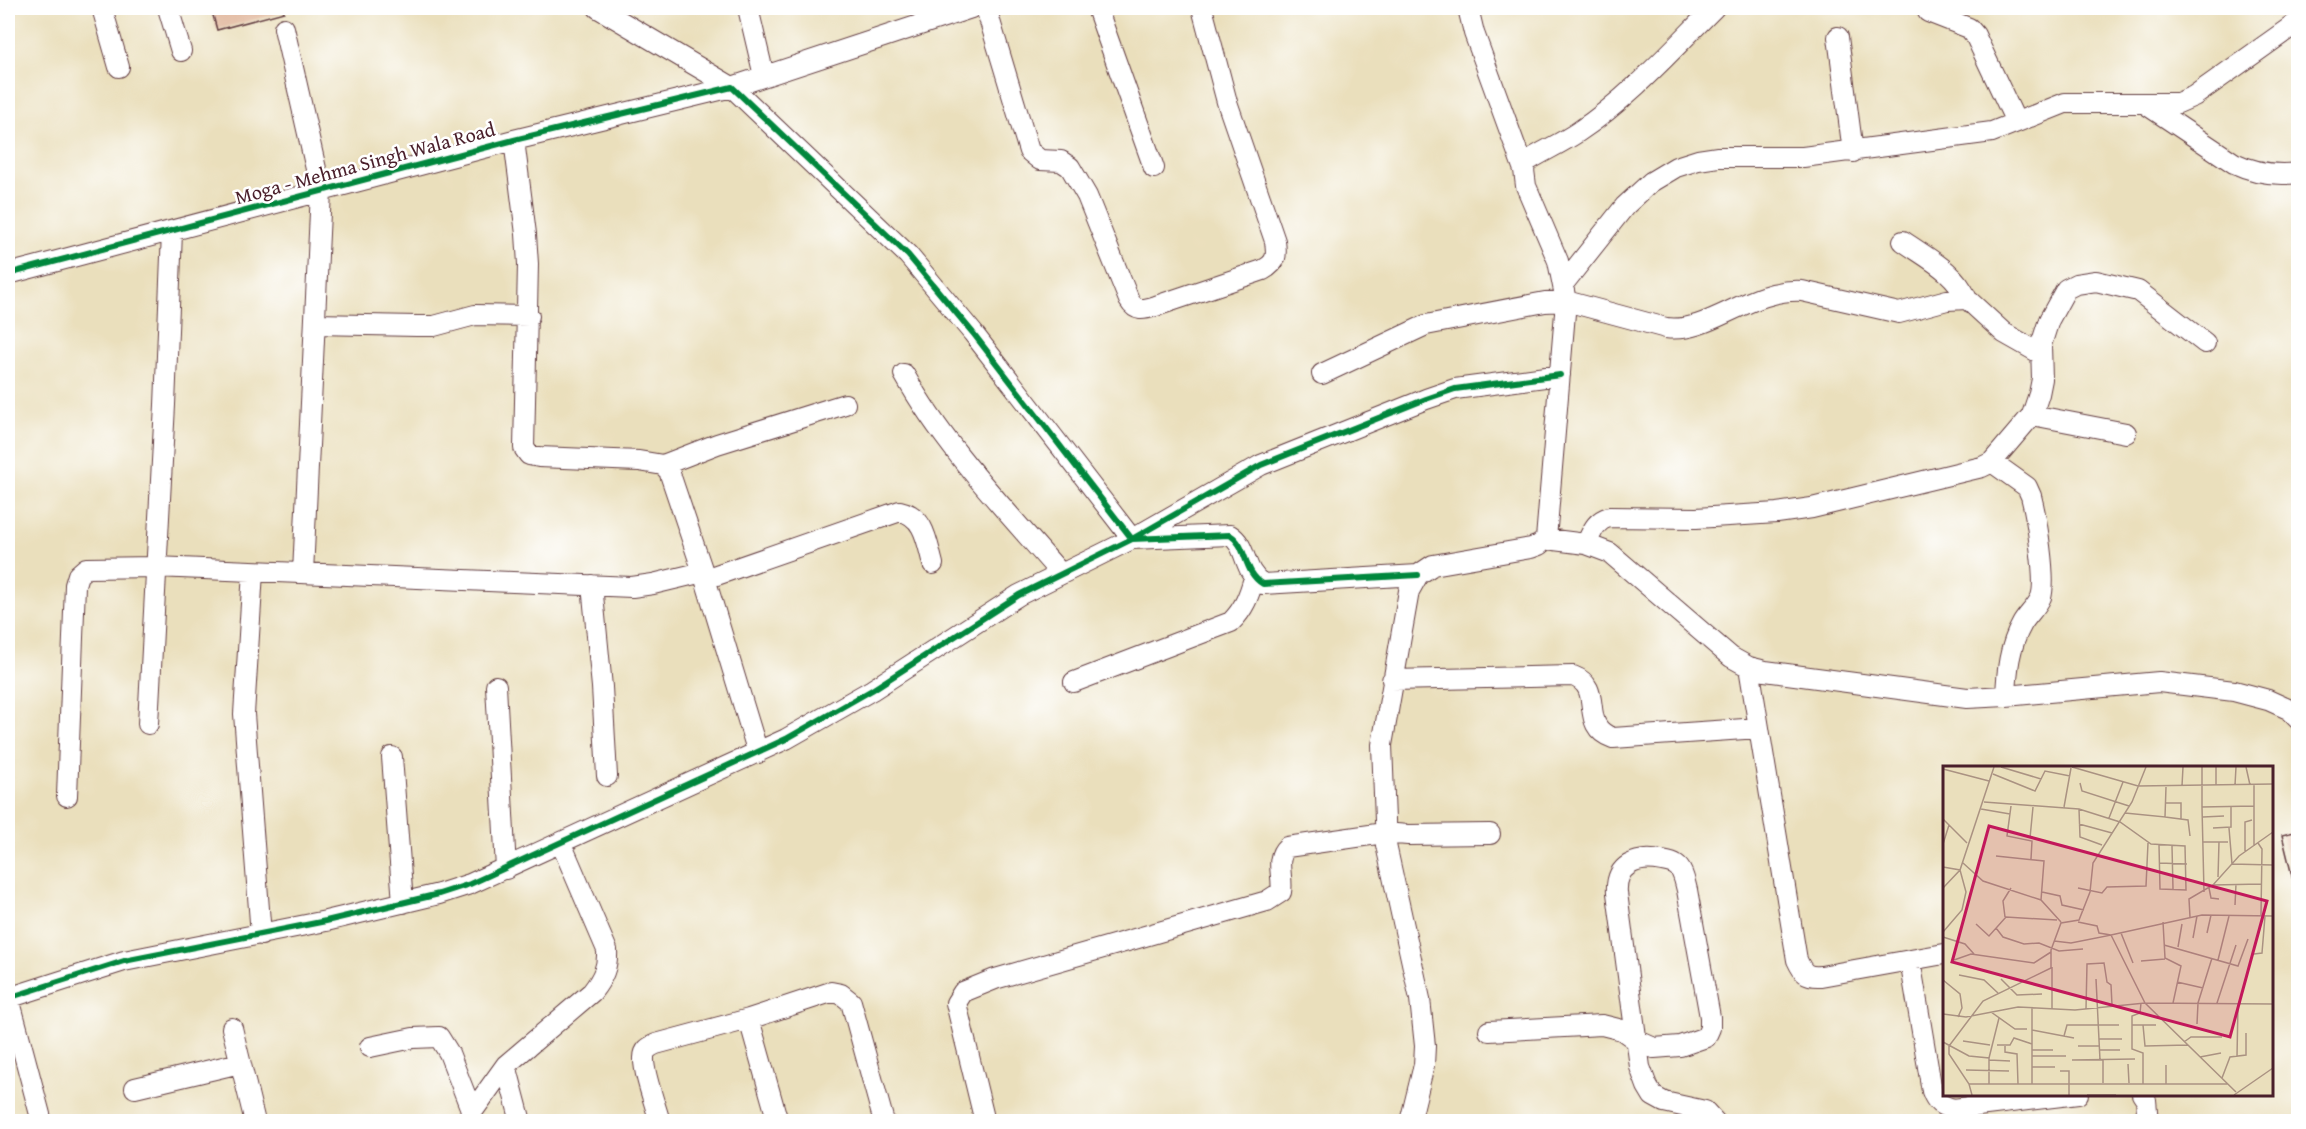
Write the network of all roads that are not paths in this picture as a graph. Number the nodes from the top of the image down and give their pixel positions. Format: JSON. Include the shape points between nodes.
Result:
{"nodes":[{"id":1,"x":102,"y":8,"type":"edge"},
{"id":2,"x":168,"y":8,"type":"edge"},
{"id":3,"x":598,"y":8,"type":"edge"},
{"id":4,"x":748,"y":8,"type":"edge"},
{"id":5,"x":971,"y":8,"type":"edge"},
{"id":6,"x":986,"y":8,"type":"edge"},
{"id":7,"x":1097,"y":8,"type":"edge"},
{"id":8,"x":1202,"y":8,"type":"edge"},
{"id":9,"x":1468,"y":8,"type":"edge"},
{"id":10,"x":1714,"y":8,"type":"edge"},
{"id":11,"x":1928,"y":12,"type":"dead end"},
{"id":12,"x":2298,"y":22,"type":"edge"},
{"id":13,"x":284,"y":28,"type":"dead end"},
{"id":14,"x":1838,"y":37,"type":"dead end"},
{"id":15,"x":181,"y":51,"type":"dead end"},
{"id":16,"x":119,"y":67,"type":"dead end"},
{"id":17,"x":764,"y":76,"type":"junction"},
{"id":18,"x":732,"y":87,"type":"junction"},
{"id":19,"x":2144,"y":103,"type":"junction"},
{"id":20,"x":2016,"y":123,"type":"junction"},
{"id":21,"x":514,"y":140,"type":"junction"},
{"id":22,"x":1853,"y":152,"type":"junction"},
{"id":23,"x":1154,"y":168,"type":"dead end"},
{"id":24,"x":1524,"y":170,"type":"junction"},
{"id":25,"x":2298,"y":173,"type":"edge"},
{"id":26,"x":321,"y":191,"type":"junction"},
{"id":27,"x":172,"y":232,"type":"junction"},
{"id":28,"x":1902,"y":242,"type":"dead end"},
{"id":29,"x":8,"y":270,"type":"edge"},
{"id":30,"x":1565,"y":292,"type":"junction"},
{"id":31,"x":1967,"y":299,"type":"junction"},
{"id":32,"x":528,"y":316,"type":"junction"},
{"id":33,"x":315,"y":324,"type":"junction"},
{"id":34,"x":2205,"y":343,"type":"dead end"},
{"id":35,"x":2041,"y":354,"type":"junction"},
{"id":36,"x":904,"y":374,"type":"dead end"},
{"id":37,"x":1322,"y":374,"type":"dead end"},
{"id":38,"x":1560,"y":375,"type":"junction"},
{"id":39,"x":845,"y":404,"type":"dead end"},
{"id":40,"x":2032,"y":415,"type":"junction"},
{"id":41,"x":2126,"y":433,"type":"dead end"},
{"id":42,"x":1992,"y":462,"type":"junction"},
{"id":43,"x":663,"y":465,"type":"junction"},
{"id":44,"x":1132,"y":539,"type":"junction"},
{"id":45,"x":1546,"y":539,"type":"junction"},
{"id":46,"x":1586,"y":544,"type":"junction"},
{"id":47,"x":933,"y":564,"type":"dead end"},
{"id":48,"x":156,"y":567,"type":"junction"},
{"id":49,"x":254,"y":572,"type":"junction"},
{"id":50,"x":303,"y":573,"type":"junction"},
{"id":51,"x":1061,"y":574,"type":"junction"},
{"id":52,"x":1418,"y":575,"type":"junction"},
{"id":53,"x":704,"y":576,"type":"junction"},
{"id":54,"x":1254,"y":579,"type":"junction"},
{"id":55,"x":592,"y":585,"type":"junction"},
{"id":56,"x":1749,"y":667,"type":"junction"},
{"id":57,"x":1392,"y":680,"type":"junction"},
{"id":58,"x":1074,"y":681,"type":"dead end"},
{"id":59,"x":496,"y":686,"type":"dead end"},
{"id":60,"x":2006,"y":696,"type":"junction"},
{"id":61,"x":2298,"y":719,"type":"edge"},
{"id":62,"x":148,"y":724,"type":"dead end"},
{"id":63,"x":1759,"y":729,"type":"junction"},
{"id":64,"x":758,"y":753,"type":"junction"},
{"id":65,"x":392,"y":757,"type":"dead end"},
{"id":66,"x":607,"y":776,"type":"dead end"},
{"id":67,"x":67,"y":796,"type":"dead end"},
{"id":68,"x":1384,"y":833,"type":"junction"},
{"id":69,"x":1490,"y":834,"type":"dead end"},
{"id":70,"x":561,"y":843,"type":"junction"},
{"id":71,"x":506,"y":869,"type":"junction"},
{"id":72,"x":403,"y":903,"type":"junction"},
{"id":73,"x":261,"y":935,"type":"junction"},
{"id":74,"x":1943,"y":954,"type":"edge"},
{"id":75,"x":1910,"y":960,"type":"junction"},
{"id":76,"x":8,"y":998,"type":"edge"},
{"id":77,"x":749,"y":1019,"type":"junction"},
{"id":78,"x":231,"y":1028,"type":"dead end"},
{"id":79,"x":1489,"y":1031,"type":"dead end"},
{"id":80,"x":1636,"y":1040,"type":"junction"},
{"id":81,"x":370,"y":1047,"type":"dead end"},
{"id":82,"x":240,"y":1063,"type":"junction"},
{"id":83,"x":506,"y":1065,"type":"junction"},
{"id":84,"x":135,"y":1088,"type":"dead end"},
{"id":85,"x":2069,"y":1096,"type":"edge"},
{"id":86,"x":2143,"y":1096,"type":"edge"},
{"id":87,"x":468,"y":1117,"type":"edge"},
{"id":88,"x":42,"y":1122,"type":"edge"},
{"id":89,"x":255,"y":1122,"type":"edge"},
{"id":90,"x":521,"y":1122,"type":"edge"},
{"id":91,"x":660,"y":1122,"type":"edge"},
{"id":92,"x":778,"y":1122,"type":"edge"},
{"id":93,"x":884,"y":1122,"type":"edge"},
{"id":94,"x":985,"y":1122,"type":"edge"},
{"id":95,"x":1410,"y":1122,"type":"edge"},
{"id":96,"x":1715,"y":1122,"type":"edge"},
{"id":97,"x":2148,"y":1122,"type":"edge"}],
"edges":[{"from":1,"to":16,"type":"street"},
{"from":2,"to":15,"type":"street"},
{"from":3,"to":18,"type":"street"},
{"from":4,"to":17,"type":"street"},
{"from":5,"to":17,"type":"street","name":"Moga - Mehma Singh Wala Road"},
{"from":6,"to":8,"type":"street","via":[[1029,151],[1040,160],[1061,161],[1070,167],[1087,196],[1129,300],[1139,310],[1263,270],[1276,258],[1275,241],[1227,102]]},
{"from":7,"to":23,"type":"street"},
{"from":9,"to":24,"type":"street"},
{"from":10,"to":24,"type":"street","via":[[1643,79],[1578,132],[1526,162]]},
{"from":11,"to":20,"type":"street","via":[[1970,28]]},
{"from":12,"to":19,"type":"street","via":[[2194,96],[2178,103]]},
{"from":13,"to":26,"type":"street"},
{"from":14,"to":22,"type":"street"},
{"from":17,"to":18,"type":"street","name":"Moga - Mehma Singh Wala Road"},
{"from":18,"to":21,"type":"street","name":"Moga - Mehma Singh Wala Road"},
{"from":18,"to":44,"type":"street","via":[[908,255]]},
{"from":19,"to":20,"type":"street","via":[[2065,103]]},
{"from":19,"to":25,"type":"street","via":[[2217,154],[2250,171],[2270,175]]},
{"from":20,"to":22,"type":"street","via":[[1992,132]]},
{"from":21,"to":26,"type":"street","name":"Moga - Mehma Singh Wala Road"},
{"from":21,"to":32,"type":"street","via":[[526,234]]},
{"from":22,"to":30,"type":"street","via":[[1803,157],[1718,157],[1676,167],[1651,182],[1625,206]]},
{"from":24,"to":30,"type":"street","via":[[1526,186],[1558,261]]},
{"from":26,"to":27,"type":"street","name":"Moga - Mehma Singh Wala Road"},
{"from":26,"to":33,"type":"street"},
{"from":27,"to":29,"type":"street","name":"Moga - Mehma Singh Wala Road"},
{"from":27,"to":48,"type":"street"},
{"from":28,"to":31,"type":"street","via":[[1953,276]]},
{"from":30,"to":31,"type":"street","via":[[1679,330],[1750,301],[1789,291],[1899,313],[1947,300]]},
{"from":30,"to":37,"type":"street","via":[[1426,325]]},
{"from":30,"to":38,"type":"street"},
{"from":31,"to":35,"type":"street","via":[[2004,333]]},
{"from":32,"to":33,"type":"street","via":[[475,315],[434,326]]},
{"from":32,"to":43,"type":"street","via":[[523,436],[529,455]]},
{"from":33,"to":50,"type":"street"},
{"from":34,"to":35,"type":"street","via":[[2138,291],[2096,281],[2066,289],[2049,320]]},
{"from":35,"to":40,"type":"street","via":[[2041,387]]},
{"from":36,"to":51,"type":"street","via":[[952,447]]},
{"from":38,"to":44,"type":"street","via":[[1455,389],[1426,399],[1261,465]]},
{"from":38,"to":45,"type":"street"},
{"from":39,"to":43,"type":"street"},
{"from":40,"to":41,"type":"street"},
{"from":40,"to":42,"type":"street"},
{"from":42,"to":46,"type":"street","via":[[1969,471],[1778,513],[1696,518],[1608,517],[1593,528]]},
{"from":42,"to":60,"type":"street","via":[[2027,487],[2031,496],[2043,583],[2040,601],[2014,641]]},
{"from":43,"to":53,"type":"street","via":[[674,483]]},
{"from":44,"to":51,"type":"street"},
{"from":44,"to":54,"type":"street","via":[[1230,535],[1238,540]]},
{"from":45,"to":46,"type":"street"},
{"from":45,"to":52,"type":"street","via":[[1531,548],[1432,565]]},
{"from":46,"to":56,"type":"street","via":[[1602,548],[1621,560],[1731,657]]},
{"from":47,"to":53,"type":"street","via":[[918,520],[900,511]]},
{"from":48,"to":49,"type":"street"},
{"from":48,"to":62,"type":"street"},
{"from":48,"to":67,"type":"street","via":[[86,568],[78,575]]},
{"from":49,"to":50,"type":"street"},
{"from":49,"to":73,"type":"street","via":[[244,714]]},
{"from":50,"to":55,"type":"street"},
{"from":51,"to":64,"type":"street","via":[[1019,595],[872,690]]},
{"from":52,"to":54,"type":"street","via":[[1280,584],[1263,584]]},
{"from":52,"to":57,"type":"street","via":[[1409,591]]},
{"from":53,"to":55,"type":"street","via":[[633,587]]},
{"from":53,"to":64,"type":"street"},
{"from":54,"to":58,"type":"street","via":[[1247,601],[1231,622]]},
{"from":55,"to":66,"type":"street"},
{"from":56,"to":60,"type":"street","via":[[1913,692],[1967,698]]},
{"from":56,"to":63,"type":"street"},
{"from":57,"to":63,"type":"street","via":[[1573,676],[1589,689],[1599,732],[1612,738]]},
{"from":57,"to":68,"type":"street","via":[[1382,745]]},
{"from":59,"to":71,"type":"street"},
{"from":60,"to":61,"type":"street","via":[[2159,682],[2234,691],[2268,700]]},
{"from":63,"to":75,"type":"street","via":[[1802,972],[1821,976]]},
{"from":64,"to":70,"type":"street"},
{"from":65,"to":72,"type":"street"},
{"from":68,"to":69,"type":"street"},
{"from":68,"to":94,"type":"street","via":[[1287,847],[1280,860],[1281,892],[1267,901],[995,979],[963,992],[956,1003]]},
{"from":68,"to":95,"type":"street","via":[[1425,1046]]},
{"from":70,"to":71,"type":"street"},
{"from":70,"to":83,"type":"street","via":[[607,950],[607,964],[592,992]]},
{"from":71,"to":72,"type":"street","via":[[440,894]]},
{"from":72,"to":73,"type":"street"},
{"from":73,"to":76,"type":"street","via":[[124,961]]},
{"from":74,"to":75,"type":"street"},
{"from":75,"to":85,"type":"street","via":[[1932,1091],[1942,1107]]},
{"from":76,"to":88,"type":"street"},
{"from":77,"to":91,"type":"street","via":[[647,1049],[645,1067]]},
{"from":77,"to":92,"type":"street"},
{"from":77,"to":93,"type":"street","via":[[831,992],[847,997]]},
{"from":78,"to":82,"type":"street"},
{"from":79,"to":80,"type":"street","via":[[1602,1025],[1622,1030]]},
{"from":80,"to":80,"type":"street","via":[[1616,881],[1628,865],[1653,859],[1669,862],[1682,874],[1710,1028],[1706,1036],[1680,1046],[1654,1048]]},
{"from":80,"to":96,"type":"street","via":[[1640,1067],[1653,1096],[1705,1111]]},
{"from":81,"to":87,"type":"street","via":[[439,1037],[449,1053]]},
{"from":82,"to":84,"type":"street"},
{"from":82,"to":89,"type":"street"},
{"from":83,"to":87,"type":"street"},
{"from":83,"to":90,"type":"street"},
{"from":86,"to":97,"type":"street"}]}
